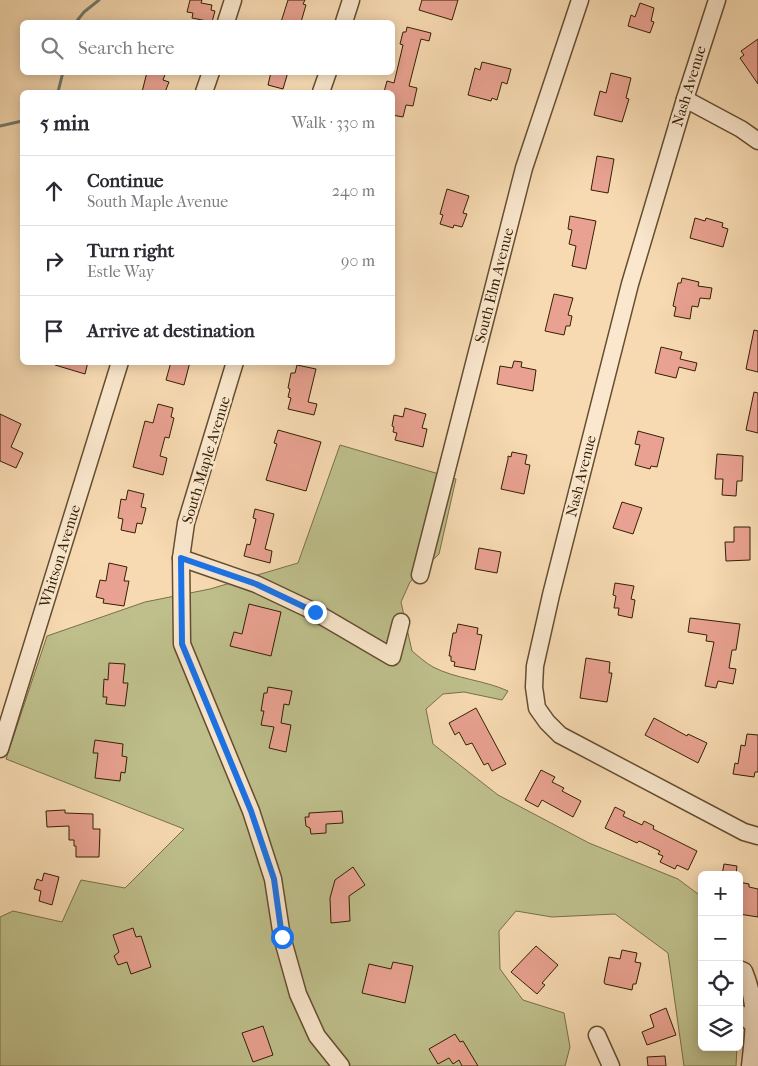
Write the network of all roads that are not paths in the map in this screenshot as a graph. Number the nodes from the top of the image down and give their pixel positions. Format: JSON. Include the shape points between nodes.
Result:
{"nodes":[{"id":1,"x":233,"y":0,"type":"edge"},
{"id":2,"x":351,"y":0,"type":"edge"},
{"id":3,"x":580,"y":0,"type":"edge"},
{"id":4,"x":717,"y":0,"type":"edge"},
{"id":5,"x":227,"y":20,"type":"edge"},
{"id":6,"x":345,"y":20,"type":"edge"},
{"id":7,"x":210,"y":75,"type":"edge"},
{"id":8,"x":327,"y":75,"type":"edge"},
{"id":9,"x":205,"y":90,"type":"edge"},
{"id":10,"x":323,"y":90,"type":"edge"},
{"id":11,"x":685,"y":99,"type":"junction"},
{"id":12,"x":758,"y":141,"type":"edge"},
{"id":13,"x":119,"y":365,"type":"edge"},
{"id":14,"x":234,"y":365,"type":"edge"},
{"id":15,"x":181,"y":558,"type":"junction"},
{"id":16,"x":420,"y":575,"type":"dead end"},
{"id":17,"x":402,"y":622,"type":"dead end"},
{"id":18,"x":0,"y":749,"type":"edge"},
{"id":19,"x":758,"y":836,"type":"edge"},
{"id":20,"x":743,"y":971,"type":"edge"},
{"id":21,"x":743,"y":1016,"type":"edge"},
{"id":22,"x":754,"y":1025,"type":"junction"},
{"id":23,"x":597,"y":1035,"type":"dead end"},
{"id":24,"x":341,"y":1066,"type":"edge"},
{"id":25,"x":611,"y":1066,"type":"edge"},
{"id":26,"x":750,"y":1066,"type":"edge"}],
"edges":[{"from":1,"to":5,"type":"street"},
{"from":2,"to":6,"type":"street"},
{"from":3,"to":16,"type":"street","name":"South Elm Avenue","via":[[524,168]]},
{"from":4,"to":11,"type":"street","name":"Nash Avenue"},
{"from":7,"to":9,"type":"street"},
{"from":8,"to":10,"type":"street"},
{"from":11,"to":12,"type":"street"},
{"from":11,"to":19,"type":"street","name":"Nash Avenue","via":[[623,313],[551,595],[535,666],[534,687],[537,708],[560,735],[744,832]]},
{"from":13,"to":18,"type":"street","name":"Whitson Avenue"},
{"from":14,"to":15,"type":"street","name":"South Maple Avenue","via":[[193,495]]},
{"from":15,"to":17,"type":"street","via":[[256,584],[315,612],[392,657]]},
{"from":15,"to":24,"type":"street","name":"South Maple Avenue","via":[[182,644],[251,811],[274,879],[282,937],[298,994],[317,1036]]},
{"from":20,"to":22,"type":"street","via":[[755,1003]]},
{"from":21,"to":22,"type":"street"},
{"from":22,"to":26,"type":"street"},
{"from":23,"to":25,"type":"street"}]}
